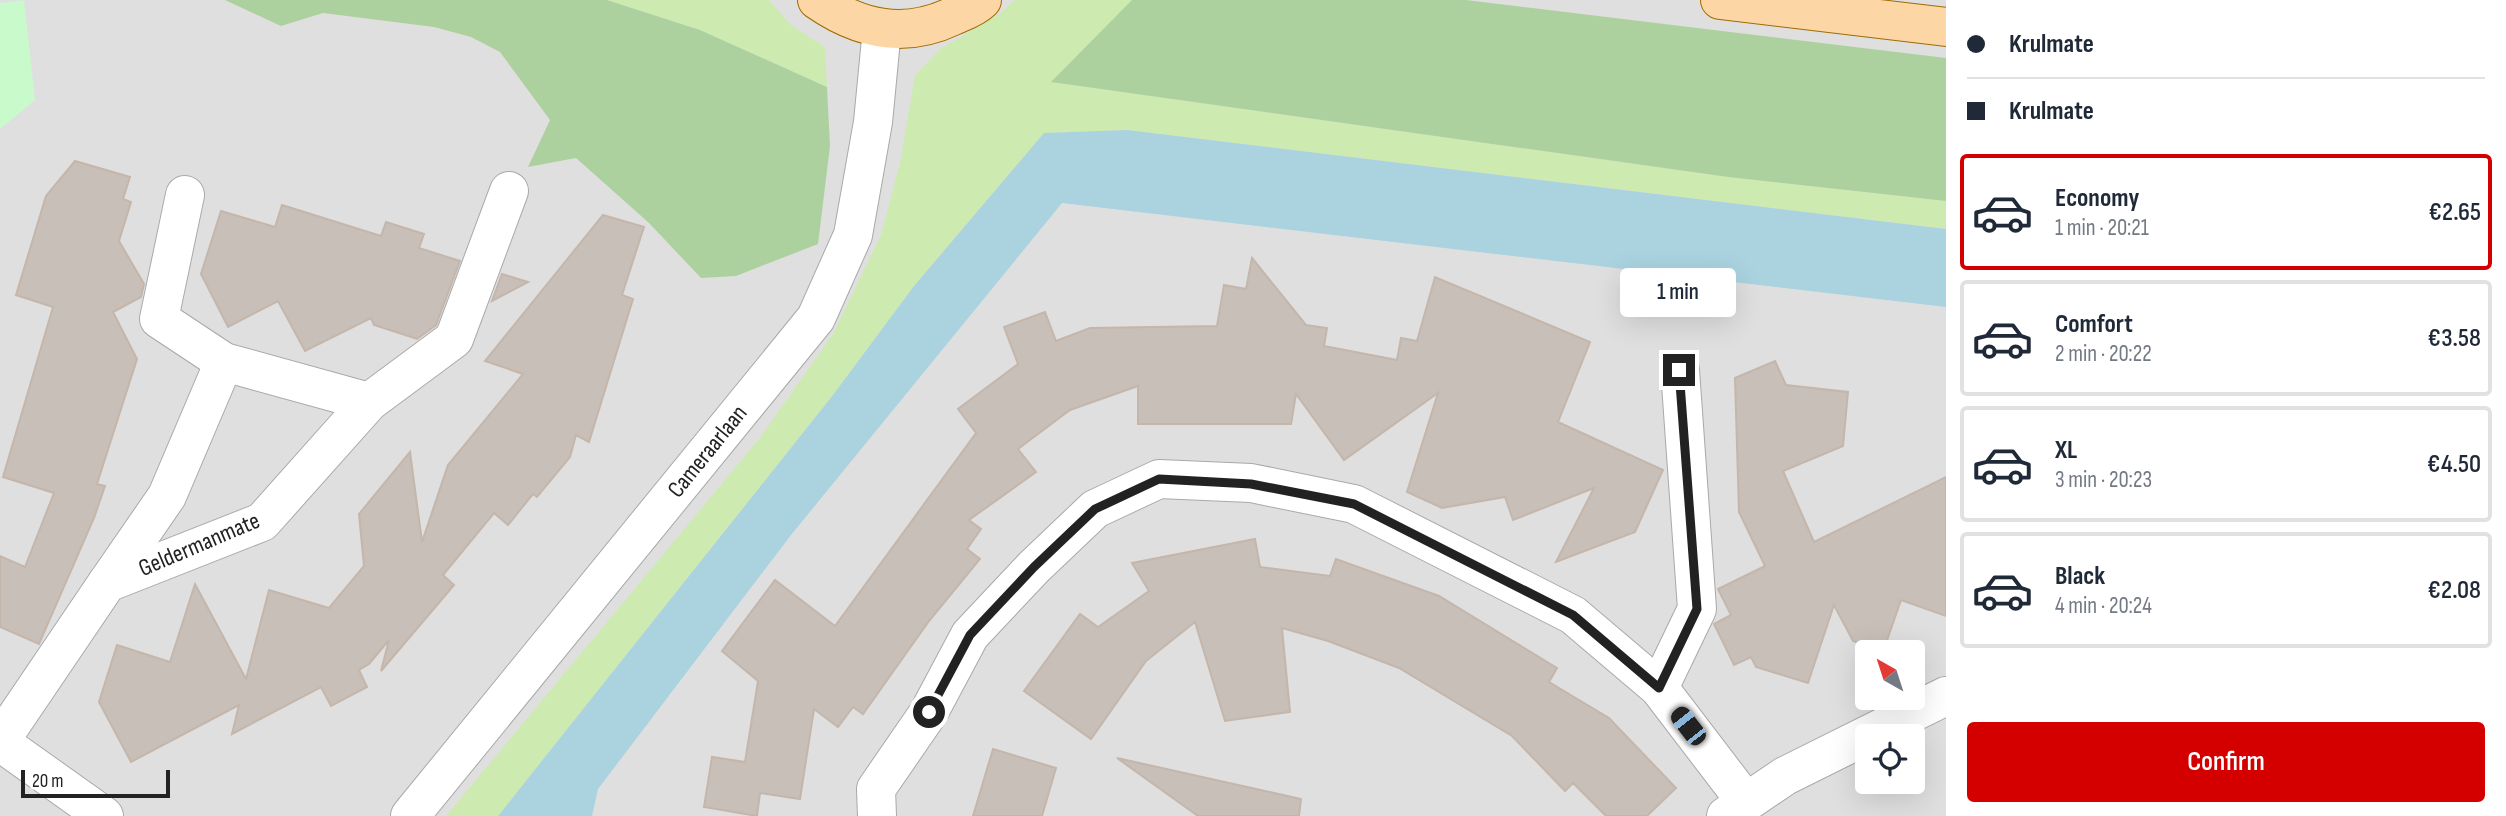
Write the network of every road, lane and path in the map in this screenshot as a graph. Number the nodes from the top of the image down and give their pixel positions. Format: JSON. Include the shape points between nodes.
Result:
{"nodes":[{"id":1,"x":817,"y":0,"type":"edge"},
{"id":2,"x":982,"y":0,"type":"edge"},
{"id":3,"x":1720,"y":0,"type":"edge"},
{"id":4,"x":1946,"y":27,"type":"edge"},
{"id":5,"x":882,"y":29,"type":"junction"},
{"id":6,"x":509,"y":191,"type":"dead end"},
{"id":7,"x":185,"y":195,"type":"dead end"},
{"id":8,"x":224,"y":362,"type":"junction"},
{"id":9,"x":1679,"y":370,"type":"dead end"},
{"id":10,"x":369,"y":402,"type":"junction"},
{"id":11,"x":107,"y":583,"type":"junction"},
{"id":12,"x":1659,"y":688,"type":"junction"},
{"id":13,"x":1946,"y":696,"type":"edge"},
{"id":14,"x":0,"y":742,"type":"edge"},
{"id":15,"x":1736,"y":809,"type":"edge"},
{"id":16,"x":104,"y":816,"type":"edge"},
{"id":17,"x":410,"y":816,"type":"edge"},
{"id":18,"x":877,"y":816,"type":"edge"}],
"edges":[{"from":1,"to":5,"type":"main road","via":[[843,18]]},
{"from":2,"to":5,"type":"main road","via":[[933,26]]},
{"from":3,"to":4,"type":"main road"},
{"from":5,"to":17,"type":"street","name":"Cameraarlaan","via":[[873,122],[853,235],[816,318]]},
{"from":6,"to":10,"type":"street","name":"Geldermanmate","via":[[454,339]]},
{"from":7,"to":8,"type":"street","via":[[159,319]]},
{"from":8,"to":10,"type":"street"},
{"from":8,"to":11,"type":"street","name":"Geldermanmate","via":[[167,496]]},
{"from":9,"to":12,"type":"street","via":[[1697,609]]},
{"from":10,"to":11,"type":"street","name":"Geldermanmate","via":[[262,522]]},
{"from":11,"to":14,"type":"street","name":"Geldermanmate"},
{"from":12,"to":15,"type":"street"},
{"from":12,"to":18,"type":"street","via":[[1573,615],[1354,504],[1251,484],[1159,479],[1095,509],[970,635],[929,712],[876,789]]},
{"from":13,"to":15,"type":"street","via":[[1785,776]]},
{"from":14,"to":16,"type":"street"}]}
